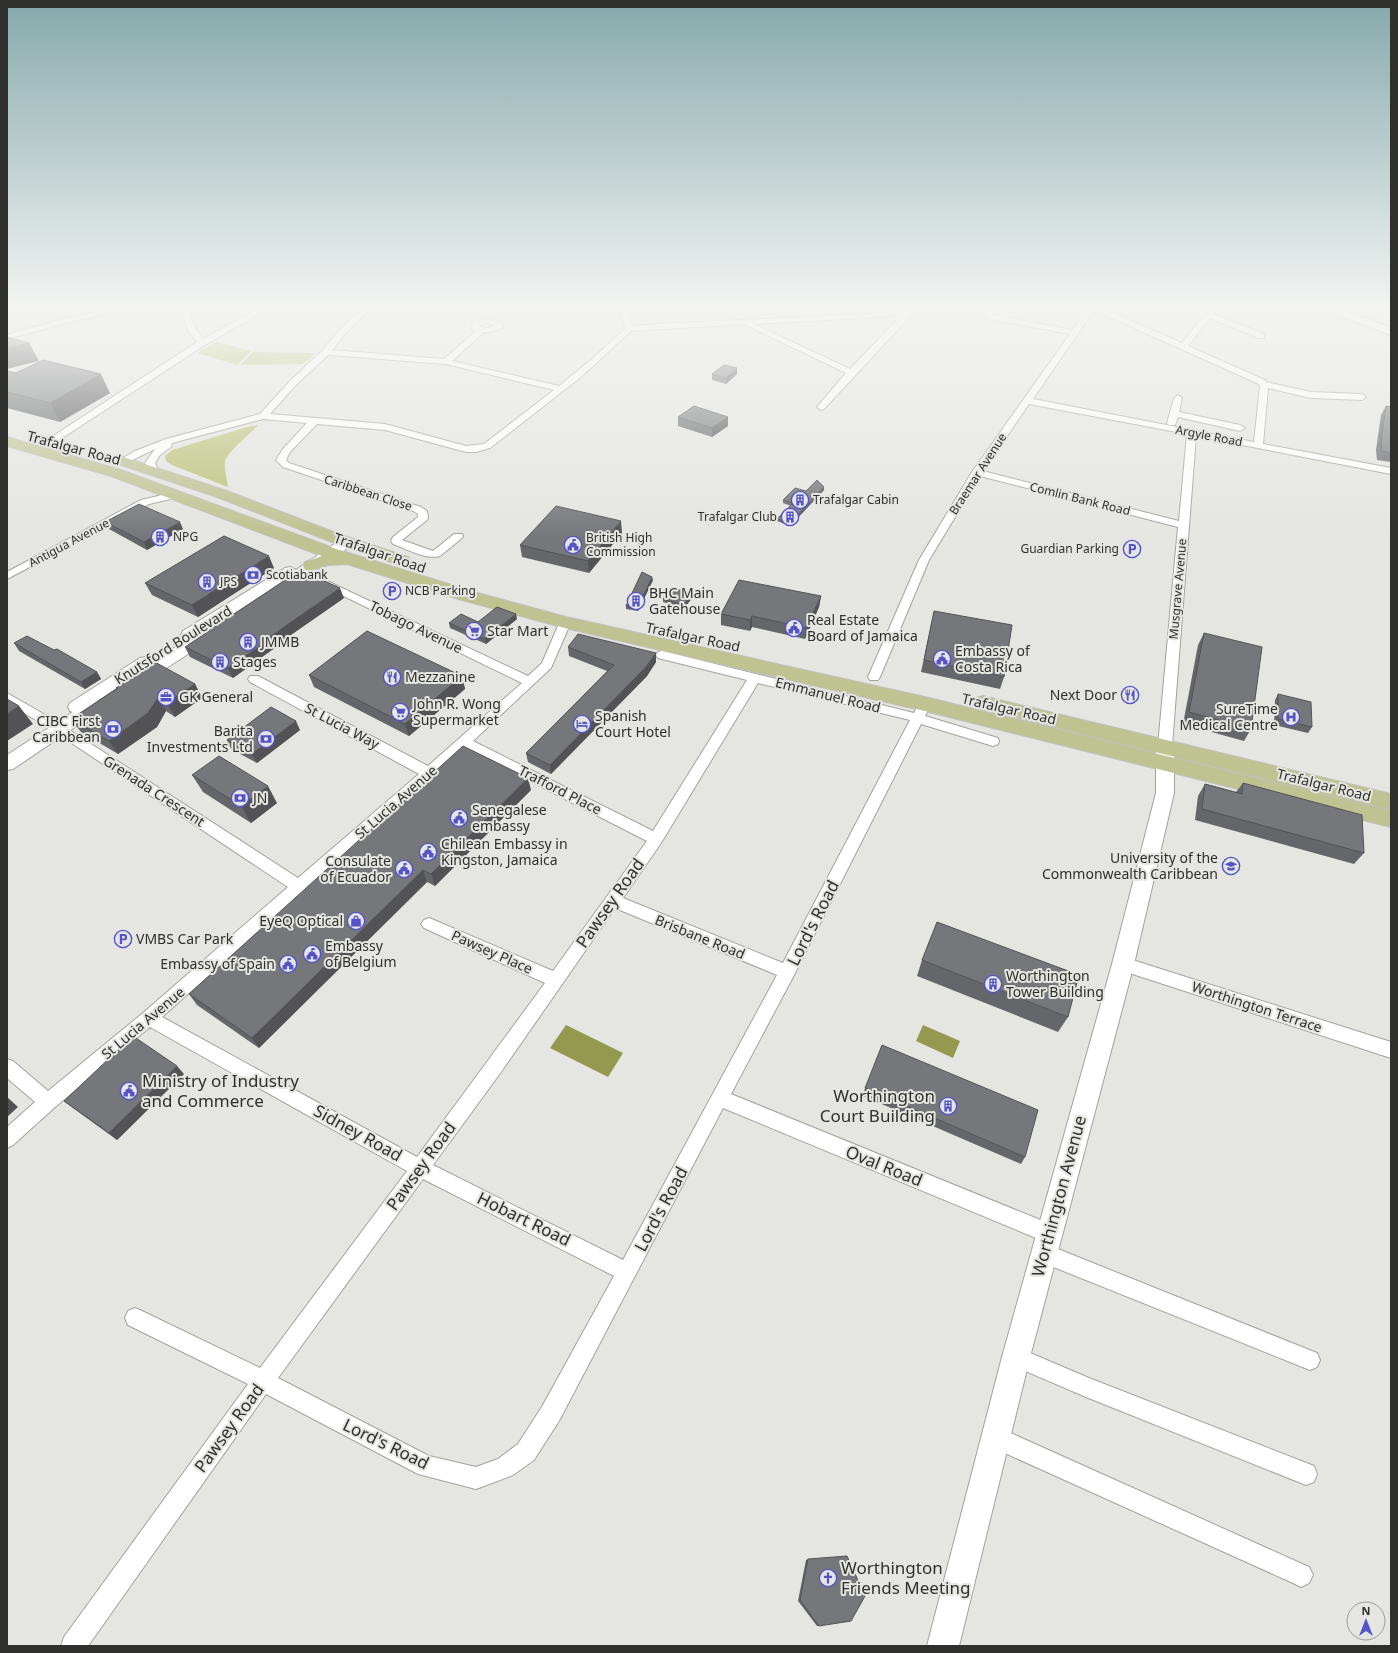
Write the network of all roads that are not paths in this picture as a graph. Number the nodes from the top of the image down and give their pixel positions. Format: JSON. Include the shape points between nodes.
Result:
{"nodes":[{"id":1,"x":140,"y":383,"type":"edge"},
{"id":2,"x":293,"y":383,"type":"edge"},
{"id":3,"x":535,"y":383,"type":"edge"},
{"id":4,"x":567,"y":383,"type":"edge"},
{"id":5,"x":841,"y":383,"type":"edge"},
{"id":6,"x":1040,"y":383,"type":"edge"},
{"id":7,"x":1263,"y":384,"type":"joint"},
{"id":8,"x":560,"y":389,"type":"junction"},
{"id":9,"x":1362,"y":397,"type":"dead end"},
{"id":10,"x":1178,"y":398,"type":"dead end"},
{"id":11,"x":1028,"y":401,"type":"junction"},
{"id":12,"x":821,"y":407,"type":"dead end"},
{"id":13,"x":1174,"y":414,"type":"junction"},
{"id":14,"x":263,"y":416,"type":"junction"},
{"id":15,"x":316,"y":420,"type":"junction"},
{"id":16,"x":1240,"y":428,"type":"dead end"},
{"id":17,"x":1171,"y":429,"type":"junction"},
{"id":18,"x":7,"y":430,"type":"edge"},
{"id":19,"x":194,"y":433,"type":"junction"},
{"id":20,"x":1192,"y":433,"type":"junction"},
{"id":21,"x":7,"y":441,"type":"edge"},
{"id":22,"x":50,"y":442,"type":"junction"},
{"id":23,"x":1258,"y":446,"type":"junction"},
{"id":24,"x":120,"y":467,"type":"junction"},
{"id":25,"x":153,"y":470,"type":"junction"},
{"id":26,"x":1391,"y":471,"type":"edge"},
{"id":27,"x":977,"y":472,"type":"junction"},
{"id":28,"x":175,"y":495,"type":"junction"},
{"id":29,"x":1184,"y":525,"type":"junction"},
{"id":30,"x":458,"y":536,"type":"dead end"},
{"id":31,"x":290,"y":538,"type":"junction"},
{"id":32,"x":342,"y":540,"type":"junction"},
{"id":33,"x":326,"y":552,"type":"junction"},
{"id":34,"x":352,"y":560,"type":"junction"},
{"id":35,"x":305,"y":567,"type":"junction"},
{"id":36,"x":7,"y":576,"type":"edge"},
{"id":37,"x":565,"y":622,"type":"junction"},
{"id":38,"x":662,"y":655,"type":"dead end"},
{"id":39,"x":754,"y":677,"type":"junction"},
{"id":40,"x":874,"y":678,"type":"junction"},
{"id":41,"x":254,"y":679,"type":"dead end"},
{"id":42,"x":530,"y":682,"type":"junction"},
{"id":43,"x":7,"y":697,"type":"edge"},
{"id":44,"x":922,"y":711,"type":"junction"},
{"id":45,"x":55,"y":726,"type":"junction"},
{"id":46,"x":993,"y":741,"type":"dead end"},
{"id":47,"x":464,"y":742,"type":"junction"},
{"id":48,"x":7,"y":750,"type":"edge"},
{"id":49,"x":1165,"y":754,"type":"junction"},
{"id":50,"x":7,"y":764,"type":"edge"},
{"id":51,"x":429,"y":773,"type":"junction"},
{"id":52,"x":1391,"y":802,"type":"edge"},
{"id":53,"x":1391,"y":819,"type":"edge"},
{"id":54,"x":656,"y":839,"type":"junction"},
{"id":55,"x":300,"y":887,"type":"junction"},
{"id":56,"x":612,"y":900,"type":"junction"},
{"id":57,"x":429,"y":924,"type":"dead end"},
{"id":58,"x":1123,"y":964,"type":"junction"},
{"id":59,"x":787,"y":972,"type":"junction"},
{"id":60,"x":556,"y":980,"type":"junction"},
{"id":61,"x":150,"y":1018,"type":"junction"},
{"id":62,"x":1391,"y":1050,"type":"edge"},
{"id":63,"x":7,"y":1067,"type":"edge"},
{"id":64,"x":719,"y":1098,"type":"junction"},
{"id":65,"x":48,"y":1102,"type":"junction"},
{"id":66,"x":7,"y":1139,"type":"edge"},
{"id":67,"x":420,"y":1168,"type":"junction"},
{"id":68,"x":1046,"y":1243,"type":"junction"},
{"id":69,"x":627,"y":1272,"type":"junction"},
{"id":70,"x":136,"y":1318,"type":"dead end"},
{"id":71,"x":1016,"y":1357,"type":"junction"},
{"id":72,"x":1310,"y":1360,"type":"dead end"},
{"id":73,"x":263,"y":1381,"type":"junction"},
{"id":74,"x":995,"y":1437,"type":"junction"},
{"id":75,"x":1306,"y":1474,"type":"dead end"},
{"id":76,"x":1301,"y":1575,"type":"dead end"},
{"id":77,"x":73,"y":1646,"type":"edge"},
{"id":78,"x":943,"y":1646,"type":"edge"}],
"edges":[{"from":1,"to":22,"type":"street"},
{"from":2,"to":14,"type":"street"},
{"from":3,"to":8,"type":"street"},
{"from":4,"to":8,"type":"street"},
{"from":5,"to":12,"type":"street"},
{"from":6,"to":11,"type":"street","name":"Braemar Avenue"},
{"from":7,"to":9,"type":"street","name":"Braemar Avenue","via":[[1311,395]]},
{"from":7,"to":23,"type":"street"},
{"from":8,"to":15,"type":"street","via":[[487,446],[476,449],[456,447],[385,427]]},
{"from":10,"to":13,"type":"street"},
{"from":11,"to":17,"type":"street","name":"Argyle Road"},
{"from":11,"to":27,"type":"street","name":"Braemar Avenue"},
{"from":13,"to":16,"type":"street"},
{"from":13,"to":17,"type":"street"},
{"from":14,"to":15,"type":"street"},
{"from":14,"to":19,"type":"street"},
{"from":15,"to":30,"type":"street","name":"Caribbean Close","via":[[286,452],[281,460],[286,466],[423,513],[423,518],[397,539],[397,542],[436,554]]},
{"from":17,"to":20,"type":"street","name":"Argyle Road"},
{"from":18,"to":22,"type":"main road","name":"Trafalgar Road"},
{"from":19,"to":24,"type":"street","via":[[142,451]]},
{"from":19,"to":25,"type":"street","via":[[162,448],[150,463]]},
{"from":20,"to":23,"type":"street","name":"Argyle Road"},
{"from":20,"to":29,"type":"street","name":"Musgrave Avenue"},
{"from":21,"to":24,"type":"main road","name":"Trafalgar Road"},
{"from":22,"to":24,"type":"main road","name":"Trafalgar Road"},
{"from":23,"to":26,"type":"street","name":"Argyle Road"},
{"from":24,"to":25,"type":"main road","name":"Trafalgar Road"},
{"from":24,"to":28,"type":"main road","name":"Trafalgar Road"},
{"from":25,"to":32,"type":"main road","name":"Trafalgar Road"},
{"from":27,"to":29,"type":"street","name":"Comlin Bank Road"},
{"from":27,"to":40,"type":"street","name":"Braemar Avenue","via":[[924,560]]},
{"from":28,"to":31,"type":"main road","name":"Trafalgar Road"},
{"from":28,"to":36,"type":"street","name":"Antigua Avenue","via":[[144,502]]},
{"from":29,"to":49,"type":"street","name":"Musgrave Avenue"},
{"from":31,"to":33,"type":"main road","name":"Trafalgar Road"},
{"from":31,"to":35,"type":"main road","via":[[306,550]]},
{"from":32,"to":33,"type":"main road","name":"Knutsford Boulevard"},
{"from":32,"to":40,"type":"main road","name":"Trafalgar Road","via":[[502,592],[600,617]]},
{"from":33,"to":34,"type":"main road","name":"Trafalgar Road"},
{"from":33,"to":35,"type":"main road","name":"Knutsford Boulevard"},
{"from":34,"to":35,"type":"main road","via":[[325,560]]},
{"from":34,"to":37,"type":"main road","name":"Trafalgar Road","via":[[468,596]]},
{"from":35,"to":42,"type":"street","name":"Tobago Avenue"},
{"from":35,"to":45,"type":"main road","name":"Knutsford Boulevard"},
{"from":37,"to":42,"type":"street","name":"St Lucia Avenue","via":[[547,665]]},
{"from":37,"to":44,"type":"main road","name":"Trafalgar Road"},
{"from":38,"to":39,"type":"street","name":"Emmanuel Road"},
{"from":39,"to":44,"type":"street","name":"Emmanuel Road"},
{"from":39,"to":54,"type":"street","name":"Pawsey Road"},
{"from":40,"to":49,"type":"main road","name":"Trafalgar Road"},
{"from":41,"to":51,"type":"street","name":"St Lucia Way"},
{"from":42,"to":47,"type":"street","name":"St Lucia Avenue"},
{"from":43,"to":45,"type":"street","name":"Grenada Crescent"},
{"from":44,"to":46,"type":"street","name":"Emmanuel Road"},
{"from":44,"to":49,"type":"main road","name":"Trafalgar Road"},
{"from":44,"to":59,"type":"street","name":"Lord's Road"},
{"from":45,"to":48,"type":"main road","name":"Knutsford Boulevard"},
{"from":45,"to":50,"type":"main road","name":"Knutsford Boulevard"},
{"from":45,"to":55,"type":"street","name":"Grenada Crescent"},
{"from":47,"to":51,"type":"street","name":"St Lucia Avenue"},
{"from":47,"to":54,"type":"street","name":"Trafford Place"},
{"from":49,"to":52,"type":"main road","name":"Trafalgar Road"},
{"from":49,"to":53,"type":"main road","name":"Trafalgar Road"},
{"from":49,"to":58,"type":"main road","name":"Worthington Avenue","via":[[1165,793]]},
{"from":51,"to":55,"type":"street","name":"St Lucia Avenue"},
{"from":54,"to":56,"type":"street","name":"Pawsey Road"},
{"from":55,"to":61,"type":"street","name":"St Lucia Avenue"},
{"from":56,"to":59,"type":"street","name":"Brisbane Road"},
{"from":56,"to":60,"type":"street","name":"Pawsey Road"},
{"from":57,"to":60,"type":"street","name":"Pawsey Place"},
{"from":58,"to":62,"type":"street","name":"Worthington Terrace"},
{"from":58,"to":68,"type":"main road","name":"Worthington Avenue"},
{"from":59,"to":64,"type":"street","name":"Lord's Road"},
{"from":60,"to":67,"type":"street","name":"Pawsey Road"},
{"from":61,"to":65,"type":"street","name":"St Lucia Avenue"},
{"from":61,"to":67,"type":"street","name":"Sidney Road"},
{"from":63,"to":65,"type":"street"},
{"from":64,"to":68,"type":"street","name":"Oval Road"},
{"from":64,"to":69,"type":"street","name":"Lord's Road"},
{"from":65,"to":66,"type":"street","name":"St Lucia Avenue"},
{"from":67,"to":69,"type":"street","name":"Hobart Road"},
{"from":67,"to":73,"type":"street","name":"Pawsey Road"},
{"from":68,"to":71,"type":"main road","name":"Worthington Avenue"},
{"from":68,"to":72,"type":"street","name":"Oval Road"},
{"from":69,"to":73,"type":"street","name":"Lord's Road","via":[[551,1413],[526,1452],[505,1468],[476,1478],[426,1466]]},
{"from":70,"to":73,"type":"street","name":"Lord's Road"},
{"from":71,"to":74,"type":"main road","name":"Worthington Avenue"},
{"from":71,"to":75,"type":"street"},
{"from":73,"to":77,"type":"street","name":"Pawsey Road"},
{"from":74,"to":76,"type":"street"},
{"from":74,"to":78,"type":"main road","name":"Worthington Avenue"}]}
